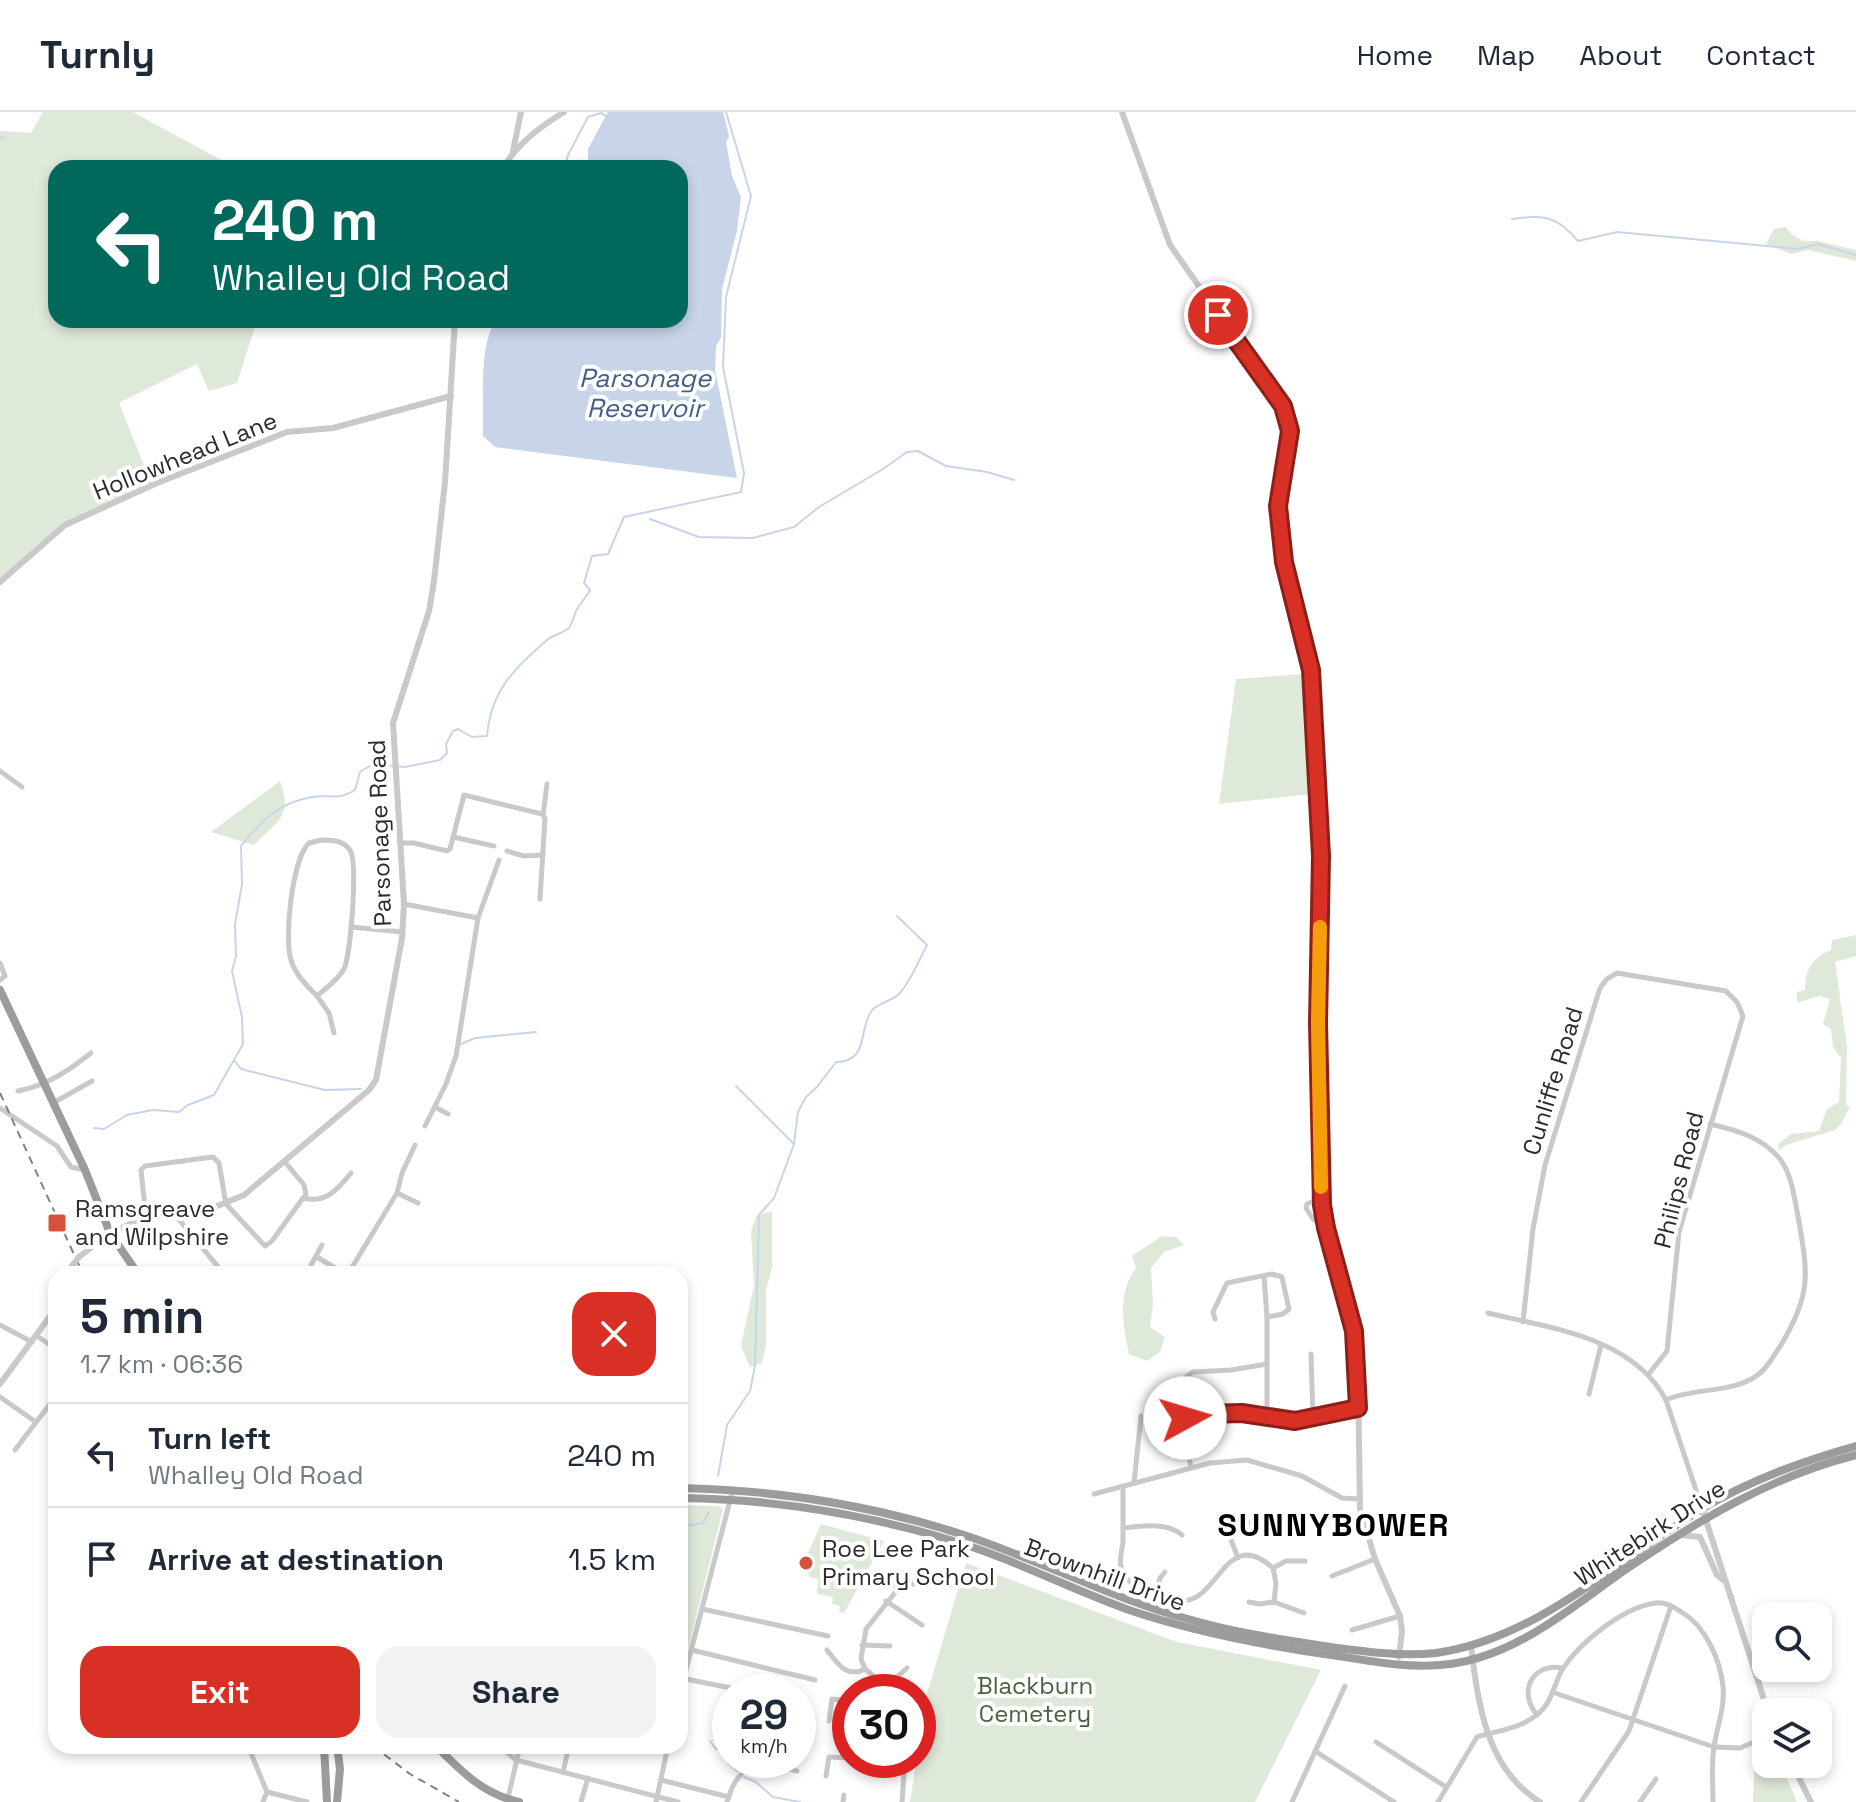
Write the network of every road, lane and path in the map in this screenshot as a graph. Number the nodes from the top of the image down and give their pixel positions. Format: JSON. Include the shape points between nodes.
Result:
{"nodes":[{"id":1,"x":521,"y":112,"type":"edge"},
{"id":2,"x":564,"y":112,"type":"edge"},
{"id":3,"x":1122,"y":112,"type":"edge"},
{"id":4,"x":513,"y":151,"type":"junction"},
{"id":5,"x":508,"y":160,"type":"edge"},
{"id":6,"x":455,"y":328,"type":"edge"},
{"id":7,"x":451,"y":396,"type":"junction"},
{"id":8,"x":0,"y":582,"type":"edge"},
{"id":9,"x":0,"y":771,"type":"edge"},
{"id":10,"x":547,"y":784,"type":"dead end"},
{"id":11,"x":22,"y":787,"type":"dead end"},
{"id":12,"x":543,"y":815,"type":"junction"},
{"id":13,"x":453,"y":837,"type":"junction"},
{"id":14,"x":400,"y":843,"type":"junction"},
{"id":15,"x":494,"y":846,"type":"dead end"},
{"id":16,"x":507,"y":851,"type":"dead end"},
{"id":17,"x":543,"y":855,"type":"junction"},
{"id":18,"x":499,"y":860,"type":"dead end"},
{"id":19,"x":540,"y":899,"type":"dead end"},
{"id":20,"x":404,"y":904,"type":"junction"},
{"id":21,"x":478,"y":918,"type":"junction"},
{"id":22,"x":351,"y":927,"type":"junction"},
{"id":23,"x":403,"y":932,"type":"junction"},
{"id":24,"x":0,"y":963,"type":"edge"},
{"id":25,"x":0,"y":980,"type":"edge"},
{"id":26,"x":1730,"y":993,"type":"joint"},
{"id":27,"x":1,"y":995,"type":"edge"},
{"id":28,"x":317,"y":996,"type":"junction"},
{"id":29,"x":334,"y":1033,"type":"dead end"},
{"id":30,"x":91,"y":1053,"type":"dead end"},
{"id":31,"x":92,"y":1081,"type":"dead end"},
{"id":32,"x":44,"y":1084,"type":"junction"},
{"id":33,"x":18,"y":1091,"type":"dead end"},
{"id":34,"x":53,"y":1103,"type":"junction"},
{"id":35,"x":435,"y":1107,"type":"junction"},
{"id":36,"x":0,"y":1108,"type":"edge"},
{"id":37,"x":448,"y":1114,"type":"dead end"},
{"id":38,"x":1710,"y":1124,"type":"junction"},
{"id":39,"x":425,"y":1126,"type":"dead end"},
{"id":40,"x":415,"y":1145,"type":"dead end"},
{"id":41,"x":285,"y":1162,"type":"junction"},
{"id":42,"x":85,"y":1170,"type":"junction"},
{"id":43,"x":351,"y":1173,"type":"dead end"},
{"id":44,"x":397,"y":1193,"type":"junction"},
{"id":45,"x":303,"y":1198,"type":"junction"},
{"id":46,"x":418,"y":1203,"type":"dead end"},
{"id":47,"x":226,"y":1204,"type":"junction"},
{"id":48,"x":1322,"y":1205,"type":"junction"},
{"id":49,"x":171,"y":1210,"type":"junction"},
{"id":50,"x":146,"y":1217,"type":"junction"},
{"id":51,"x":1326,"y":1228,"type":"junction"},
{"id":52,"x":110,"y":1233,"type":"junction"},
{"id":53,"x":322,"y":1245,"type":"dead end"},
{"id":54,"x":317,"y":1257,"type":"junction"},
{"id":55,"x":311,"y":1265,"type":"dead end"},
{"id":56,"x":72,"y":1266,"type":"edge"},
{"id":57,"x":133,"y":1266,"type":"edge"},
{"id":58,"x":217,"y":1266,"type":"edge"},
{"id":59,"x":332,"y":1266,"type":"edge"},
{"id":60,"x":351,"y":1266,"type":"edge"},
{"id":61,"x":1264,"y":1276,"type":"junction"},
{"id":62,"x":1488,"y":1313,"type":"dead end"},
{"id":63,"x":1267,"y":1317,"type":"junction"},
{"id":64,"x":48,"y":1319,"type":"edge"},
{"id":65,"x":1215,"y":1319,"type":"dead end"},
{"id":66,"x":1523,"y":1322,"type":"junction"},
{"id":67,"x":0,"y":1325,"type":"edge"},
{"id":68,"x":34,"y":1339,"type":"junction"},
{"id":69,"x":48,"y":1345,"type":"edge"},
{"id":70,"x":1601,"y":1345,"type":"junction"},
{"id":71,"x":1311,"y":1354,"type":"dead end"},
{"id":72,"x":1267,"y":1364,"type":"junction"},
{"id":73,"x":1648,"y":1375,"type":"junction"},
{"id":74,"x":0,"y":1384,"type":"edge"},
{"id":75,"x":1589,"y":1394,"type":"dead end"},
{"id":76,"x":0,"y":1397,"type":"edge"},
{"id":77,"x":1666,"y":1400,"type":"junction"},
{"id":78,"x":48,"y":1406,"type":"edge"},
{"id":79,"x":1358,"y":1408,"type":"junction"},
{"id":80,"x":1141,"y":1416,"type":"dead end"},
{"id":81,"x":1267,"y":1417,"type":"junction"},
{"id":82,"x":1185,"y":1418,"type":"junction"},
{"id":83,"x":1313,"y":1418,"type":"junction"},
{"id":84,"x":36,"y":1422,"type":"junction"},
{"id":85,"x":1856,"y":1446,"type":"edge"},
{"id":86,"x":15,"y":1450,"type":"dead end"},
{"id":87,"x":1856,"y":1455,"type":"edge"},
{"id":88,"x":1191,"y":1467,"type":"junction"},
{"id":89,"x":1134,"y":1483,"type":"junction"},
{"id":90,"x":1123,"y":1486,"type":"junction"},
{"id":91,"x":688,"y":1489,"type":"edge"},
{"id":92,"x":732,"y":1494,"type":"junction"},
{"id":93,"x":1094,"y":1494,"type":"dead end"},
{"id":94,"x":688,"y":1497,"type":"edge"},
{"id":95,"x":1359,"y":1499,"type":"junction"},
{"id":96,"x":1704,"y":1513,"type":"junction"},
{"id":97,"x":1228,"y":1518,"type":"dead end"},
{"id":98,"x":1236,"y":1524,"type":"junction"},
{"id":99,"x":1123,"y":1528,"type":"junction"},
{"id":100,"x":1278,"y":1533,"type":"dead end"},
{"id":101,"x":1182,"y":1535,"type":"dead end"},
{"id":102,"x":1677,"y":1535,"type":"junction"},
{"id":103,"x":1238,"y":1558,"type":"junction"},
{"id":104,"x":1375,"y":1559,"type":"junction"},
{"id":105,"x":1305,"y":1561,"type":"dead end"},
{"id":106,"x":1273,"y":1568,"type":"junction"},
{"id":107,"x":1165,"y":1572,"type":"dead end"},
{"id":108,"x":881,"y":1573,"type":"dead end"},
{"id":109,"x":1332,"y":1576,"type":"dead end"},
{"id":110,"x":1726,"y":1582,"type":"junction"},
{"id":111,"x":923,"y":1584,"type":"dead end"},
{"id":112,"x":898,"y":1589,"type":"junction"},
{"id":113,"x":1156,"y":1593,"type":"junction"},
{"id":114,"x":886,"y":1601,"type":"junction"},
{"id":115,"x":1249,"y":1602,"type":"dead end"},
{"id":116,"x":1274,"y":1602,"type":"junction"},
{"id":117,"x":1671,"y":1606,"type":"junction"},
{"id":118,"x":702,"y":1609,"type":"junction"},
{"id":119,"x":1304,"y":1613,"type":"dead end"},
{"id":120,"x":1400,"y":1616,"type":"junction"},
{"id":121,"x":922,"y":1625,"type":"dead end"},
{"id":122,"x":1352,"y":1630,"type":"dead end"},
{"id":123,"x":828,"y":1636,"type":"dead end"},
{"id":124,"x":862,"y":1645,"type":"junction"},
{"id":125,"x":890,"y":1646,"type":"dead end"},
{"id":126,"x":1471,"y":1646,"type":"junction"},
{"id":127,"x":691,"y":1650,"type":"junction"},
{"id":128,"x":827,"y":1650,"type":"dead end"},
{"id":129,"x":1399,"y":1653,"type":"junction"},
{"id":130,"x":688,"y":1660,"type":"edge"},
{"id":131,"x":1473,"y":1660,"type":"junction"},
{"id":132,"x":1398,"y":1666,"type":"junction"},
{"id":133,"x":907,"y":1668,"type":"dead end"},
{"id":134,"x":1563,"y":1668,"type":"junction"},
{"id":135,"x":865,"y":1669,"type":"junction"},
{"id":136,"x":790,"y":1674,"type":"edge"},
{"id":137,"x":871,"y":1674,"type":"edge"},
{"id":138,"x":900,"y":1674,"type":"edge"},
{"id":139,"x":688,"y":1680,"type":"edge"},
{"id":140,"x":712,"y":1685,"type":"edge"},
{"id":141,"x":1345,"y":1686,"type":"dead end"},
{"id":142,"x":1552,"y":1692,"type":"junction"},
{"id":143,"x":1763,"y":1698,"type":"edge"},
{"id":144,"x":832,"y":1699,"type":"edge"},
{"id":145,"x":1537,"y":1715,"type":"junction"},
{"id":146,"x":1633,"y":1719,"type":"junction"},
{"id":147,"x":829,"y":1721,"type":"dead end"},
{"id":148,"x":1487,"y":1734,"type":"junction"},
{"id":149,"x":1376,"y":1742,"type":"dead end"},
{"id":150,"x":1752,"y":1743,"type":"edge"},
{"id":151,"x":1714,"y":1747,"type":"junction"},
{"id":152,"x":1315,"y":1751,"type":"junction"},
{"id":153,"x":251,"y":1754,"type":"edge"},
{"id":154,"x":324,"y":1754,"type":"edge"},
{"id":155,"x":338,"y":1754,"type":"edge"},
{"id":156,"x":444,"y":1754,"type":"edge"},
{"id":157,"x":509,"y":1754,"type":"edge"},
{"id":158,"x":518,"y":1754,"type":"edge"},
{"id":159,"x":567,"y":1754,"type":"edge"},
{"id":160,"x":666,"y":1754,"type":"edge"},
{"id":161,"x":832,"y":1757,"type":"edge"},
{"id":162,"x":516,"y":1760,"type":"junction"},
{"id":163,"x":563,"y":1772,"type":"junction"},
{"id":164,"x":826,"y":1776,"type":"dead end"},
{"id":165,"x":588,"y":1778,"type":"junction"},
{"id":166,"x":736,"y":1778,"type":"edge"},
{"id":167,"x":904,"y":1778,"type":"edge"},
{"id":168,"x":1799,"y":1778,"type":"edge"},
{"id":169,"x":1656,"y":1779,"type":"dead end"},
{"id":170,"x":661,"y":1780,"type":"junction"},
{"id":171,"x":1446,"y":1787,"type":"junction"},
{"id":172,"x":267,"y":1792,"type":"junction"},
{"id":173,"x":507,"y":1799,"type":"junction"},
{"id":174,"x":656,"y":1799,"type":"edge"},
{"id":175,"x":728,"y":1799,"type":"edge"},
{"id":176,"x":263,"y":1802,"type":"edge"},
{"id":177,"x":307,"y":1802,"type":"edge"},
{"id":178,"x":327,"y":1802,"type":"edge"},
{"id":179,"x":337,"y":1802,"type":"edge"},
{"id":180,"x":519,"y":1802,"type":"edge"},
{"id":181,"x":581,"y":1802,"type":"edge"},
{"id":182,"x":678,"y":1802,"type":"edge"},
{"id":183,"x":902,"y":1802,"type":"edge"},
{"id":184,"x":1292,"y":1802,"type":"edge"},
{"id":185,"x":1394,"y":1802,"type":"edge"},
{"id":186,"x":1438,"y":1802,"type":"edge"},
{"id":187,"x":1540,"y":1802,"type":"edge"},
{"id":188,"x":1581,"y":1802,"type":"edge"},
{"id":189,"x":1640,"y":1802,"type":"edge"},
{"id":190,"x":1713,"y":1802,"type":"edge"},
{"id":191,"x":1811,"y":1802,"type":"edge"}],
"edges":[{"from":1,"to":4,"type":"street"},
{"from":2,"to":4,"type":"street"},
{"from":3,"to":48,"type":"street","via":[[1170,245],[1283,406],[1290,431],[1278,506],[1284,562],[1311,670],[1321,856]]},
{"from":4,"to":5,"type":"street"},
{"from":6,"to":7,"type":"street","name":"Parsonage Road"},
{"from":7,"to":8,"type":"street","name":"Hollowhead Lane","via":[[333,428],[287,432],[157,483],[65,525]]},
{"from":7,"to":14,"type":"street","name":"Parsonage Road","via":[[429,611],[393,723]]},
{"from":9,"to":11,"type":"street"},
{"from":10,"to":12,"type":"street"},
{"from":12,"to":13,"type":"street","via":[[464,795]]},
{"from":12,"to":17,"type":"street"},
{"from":13,"to":14,"type":"street","via":[[447,851]]},
{"from":13,"to":15,"type":"street"},
{"from":14,"to":20,"type":"street","name":"Parsonage Road"},
{"from":16,"to":17,"type":"street"},
{"from":17,"to":19,"type":"street"},
{"from":18,"to":21,"type":"street"},
{"from":20,"to":21,"type":"street"},
{"from":20,"to":23,"type":"street","name":"Parsonage Road"},
{"from":21,"to":35,"type":"street","via":[[456,1056]]},
{"from":22,"to":23,"type":"street"},
{"from":22,"to":28,"type":"street","via":[[343,971]]},
{"from":22,"to":28,"type":"street","via":[[351,851],[334,840],[309,843],[293,878],[290,957]]},
{"from":23,"to":41,"type":"street","name":"Parsonage Road","via":[[376,1080]]},
{"from":24,"to":25,"type":"street","via":[[5,976]]},
{"from":26,"to":38,"type":"street","name":"Philips Road","via":[[1743,1016]]},
{"from":26,"to":66,"type":"street","name":"Cunliffe Road","via":[[1617,973],[1600,988],[1545,1165]]},
{"from":27,"to":32,"type":"highway"},
{"from":28,"to":29,"type":"street"},
{"from":30,"to":32,"type":"street"},
{"from":31,"to":34,"type":"street"},
{"from":32,"to":33,"type":"street"},
{"from":32,"to":34,"type":"highway"},
{"from":34,"to":42,"type":"highway"},
{"from":35,"to":37,"type":"street"},
{"from":35,"to":39,"type":"street"},
{"from":36,"to":42,"type":"street","via":[[57,1146],[71,1167]]},
{"from":38,"to":73,"type":"street","name":"Philips Road","via":[[1679,1232],[1669,1344]]},
{"from":38,"to":77,"type":"street","via":[[1757,1139],[1784,1164],[1805,1258],[1803,1299],[1791,1328],[1756,1377]]},
{"from":40,"to":44,"type":"street"},
{"from":41,"to":45,"type":"street","via":[[304,1185]]},
{"from":41,"to":47,"type":"street","name":"Parsonage Road"},
{"from":42,"to":52,"type":"highway"},
{"from":43,"to":45,"type":"street","via":[[333,1195]]},
{"from":44,"to":46,"type":"street"},
{"from":44,"to":60,"type":"street"},
{"from":45,"to":47,"type":"street","via":[[265,1246]]},
{"from":47,"to":49,"type":"street","name":"Parsonage Road"},
{"from":47,"to":50,"type":"street","via":[[219,1163],[213,1157],[159,1163],[145,1166],[139,1175]]},
{"from":48,"to":51,"type":"street"},
{"from":48,"to":51,"type":"street","via":[[1314,1201],[1306,1208]]},
{"from":49,"to":50,"type":"street","name":"Parsonage Road"},
{"from":49,"to":58,"type":"street"},
{"from":50,"to":52,"type":"street","name":"Parsonage Road"},
{"from":51,"to":79,"type":"street","via":[[1354,1331]]},
{"from":52,"to":56,"type":"street","name":"Parsonage Road","bridge":true},
{"from":52,"to":57,"type":"highway"},
{"from":53,"to":54,"type":"street"},
{"from":54,"to":55,"type":"street"},
{"from":54,"to":59,"type":"street"},
{"from":61,"to":63,"type":"street"},
{"from":61,"to":63,"type":"street","via":[[1281,1276],[1289,1304],[1285,1313]]},
{"from":61,"to":65,"type":"street","via":[[1225,1284]]},
{"from":62,"to":66,"type":"street"},
{"from":63,"to":72,"type":"street"},
{"from":64,"to":68,"type":"street"},
{"from":66,"to":70,"type":"street"},
{"from":67,"to":68,"type":"street"},
{"from":68,"to":69,"type":"street"},
{"from":68,"to":74,"type":"street"},
{"from":70,"to":73,"type":"street","via":[[1630,1357]]},
{"from":70,"to":75,"type":"street"},
{"from":71,"to":83,"type":"street"},
{"from":72,"to":81,"type":"street"},
{"from":72,"to":82,"type":"street","via":[[1189,1374]]},
{"from":73,"to":77,"type":"street"},
{"from":76,"to":84,"type":"street"},
{"from":77,"to":96,"type":"street"},
{"from":78,"to":84,"type":"street"},
{"from":79,"to":83,"type":"street"},
{"from":79,"to":95,"type":"street"},
{"from":80,"to":89,"type":"street"},
{"from":81,"to":82,"type":"street","via":[[1242,1413]]},
{"from":81,"to":83,"type":"street"},
{"from":82,"to":88,"type":"street"},
{"from":84,"to":86,"type":"street"},
{"from":85,"to":96,"type":"highway","name":"Whitebirk Drive","via":[[1784,1469]]},
{"from":87,"to":96,"type":"highway","name":"Whitebirk Drive"},
{"from":88,"to":89,"type":"street"},
{"from":88,"to":95,"type":"street","via":[[1247,1460],[1302,1476],[1342,1498]]},
{"from":89,"to":90,"type":"street"},
{"from":90,"to":93,"type":"street"},
{"from":90,"to":99,"type":"street"},
{"from":91,"to":92,"type":"highway","name":"Brownhill Drive"},
{"from":92,"to":94,"type":"highway","name":"Brownhill Drive"},
{"from":92,"to":118,"type":"street"},
{"from":92,"to":129,"type":"highway","name":"Brownhill Drive","via":[[794,1496],[955,1532],[1105,1591],[1217,1626],[1363,1652]]},
{"from":92,"to":132,"type":"highway","name":"Brownhill Drive","via":[[946,1538],[1189,1628]]},
{"from":95,"to":104,"type":"street"},
{"from":96,"to":102,"type":"highway","name":"Whitebirk Drive"},
{"from":96,"to":110,"type":"street"},
{"from":96,"to":126,"type":"highway","name":"Whitebirk Drive","via":[[1556,1605]]},
{"from":97,"to":98,"type":"street"},
{"from":98,"to":100,"type":"street","via":[[1256,1522]]},
{"from":98,"to":103,"type":"street","via":[[1230,1537]]},
{"from":99,"to":101,"type":"street","via":[[1157,1527]]},
{"from":99,"to":113,"type":"street","via":[[1121,1569],[1132,1583]]},
{"from":102,"to":110,"type":"street","via":[[1700,1537],[1717,1575]]},
{"from":102,"to":131,"type":"highway","name":"Whitebirk Drive","via":[[1541,1629]]},
{"from":103,"to":106,"type":"street","via":[[1256,1558]]},
{"from":103,"to":113,"type":"street","via":[[1197,1597],[1182,1601]]},
{"from":104,"to":109,"type":"street"},
{"from":104,"to":120,"type":"street"},
{"from":105,"to":106,"type":"street","via":[[1286,1561]]},
{"from":106,"to":116,"type":"street"},
{"from":107,"to":113,"type":"street","via":[[1158,1576]]},
{"from":108,"to":112,"type":"street"},
{"from":110,"to":143,"type":"street"},
{"from":111,"to":112,"type":"street"},
{"from":112,"to":114,"type":"street"},
{"from":114,"to":121,"type":"street"},
{"from":114,"to":124,"type":"street","via":[[866,1629]]},
{"from":115,"to":116,"type":"street"},
{"from":116,"to":119,"type":"street"},
{"from":117,"to":134,"type":"street","via":[[1656,1602],[1611,1622]]},
{"from":117,"to":146,"type":"street"},
{"from":117,"to":151,"type":"street","via":[[1703,1632],[1718,1664],[1723,1716]]},
{"from":118,"to":123,"type":"street"},
{"from":118,"to":127,"type":"street"},
{"from":120,"to":122,"type":"street"},
{"from":120,"to":129,"type":"street"},
{"from":124,"to":125,"type":"street"},
{"from":124,"to":135,"type":"street"},
{"from":126,"to":129,"type":"highway","name":"Brownhill Drive"},
{"from":126,"to":131,"type":"street"},
{"from":127,"to":130,"type":"street"},
{"from":127,"to":136,"type":"street"},
{"from":128,"to":135,"type":"street","via":[[849,1672]]},
{"from":129,"to":132,"type":"street"},
{"from":131,"to":132,"type":"highway","name":"Brownhill Drive"},
{"from":131,"to":148,"type":"street"},
{"from":133,"to":138,"type":"street"},
{"from":134,"to":142,"type":"street"},
{"from":134,"to":145,"type":"street","via":[[1540,1670],[1530,1682],[1527,1697]]},
{"from":135,"to":137,"type":"street"},
{"from":139,"to":140,"type":"street"},
{"from":141,"to":152,"type":"street"},
{"from":142,"to":145,"type":"street"},
{"from":142,"to":146,"type":"street"},
{"from":144,"to":147,"type":"street"},
{"from":145,"to":148,"type":"street"},
{"from":146,"to":151,"type":"street"},
{"from":146,"to":188,"type":"street"},
{"from":148,"to":171,"type":"street","via":[[1477,1737]]},
{"from":148,"to":187,"type":"street","via":[[1497,1757]]},
{"from":149,"to":171,"type":"street"},
{"from":150,"to":151,"type":"street"},
{"from":151,"to":190,"type":"street"},
{"from":152,"to":184,"type":"street"},
{"from":152,"to":185,"type":"street"},
{"from":153,"to":172,"type":"street"},
{"from":154,"to":178,"type":"highway"},
{"from":155,"to":179,"type":"highway"},
{"from":156,"to":173,"type":"highway","via":[[474,1782]]},
{"from":157,"to":162,"type":"street"},
{"from":158,"to":162,"type":"street"},
{"from":159,"to":163,"type":"street"},
{"from":160,"to":170,"type":"street"},
{"from":161,"to":164,"type":"street"},
{"from":162,"to":163,"type":"street"},
{"from":162,"to":173,"type":"street"},
{"from":163,"to":165,"type":"street"},
{"from":165,"to":174,"type":"street"},
{"from":165,"to":181,"type":"street"},
{"from":166,"to":175,"type":"street"},
{"from":167,"to":183,"type":"street"},
{"from":168,"to":191,"type":"street"},
{"from":169,"to":189,"type":"street"},
{"from":170,"to":174,"type":"street"},
{"from":170,"to":175,"type":"street"},
{"from":171,"to":186,"type":"street"},
{"from":172,"to":176,"type":"street"},
{"from":172,"to":177,"type":"street"},
{"from":173,"to":180,"type":"highway"},
{"from":174,"to":182,"type":"street"}]}
